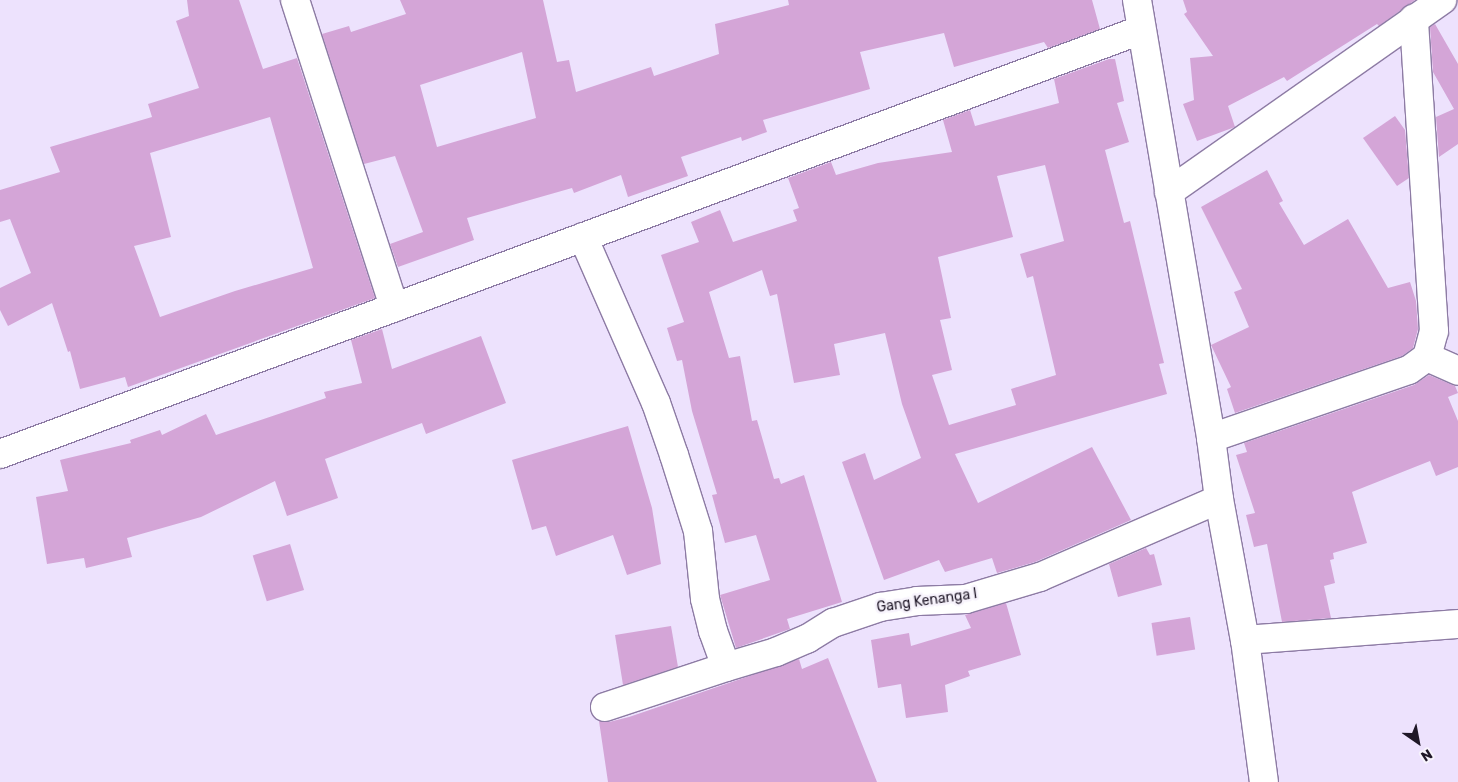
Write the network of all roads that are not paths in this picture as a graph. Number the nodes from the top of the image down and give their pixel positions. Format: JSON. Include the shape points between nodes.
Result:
{"nodes":[{"id":1,"x":295,"y":0,"type":"edge"},
{"id":2,"x":1137,"y":0,"type":"edge"},
{"id":3,"x":1442,"y":0,"type":"edge"},
{"id":4,"x":1414,"y":19,"type":"junction"},
{"id":5,"x":1141,"y":30,"type":"junction"},
{"id":6,"x":1169,"y":192,"type":"junction"},
{"id":7,"x":583,"y":237,"type":"junction"},
{"id":8,"x":394,"y":307,"type":"junction"},
{"id":9,"x":1427,"y":357,"type":"junction"},
{"id":10,"x":1458,"y":371,"type":"edge"},
{"id":11,"x":1211,"y":438,"type":"junction"},
{"id":12,"x":0,"y":454,"type":"edge"},
{"id":13,"x":1219,"y":499,"type":"junction"},
{"id":14,"x":1458,"y":624,"type":"edge"},
{"id":15,"x":1246,"y":640,"type":"junction"},
{"id":16,"x":726,"y":666,"type":"junction"},
{"id":17,"x":605,"y":707,"type":"dead end"},
{"id":18,"x":1264,"y":782,"type":"edge"}],
"edges":[{"from":1,"to":8,"type":"street"},
{"from":2,"to":5,"type":"street"},
{"from":3,"to":4,"type":"street"},
{"from":4,"to":6,"type":"street"},
{"from":4,"to":9,"type":"street","via":[[1434,331]]},
{"from":5,"to":6,"type":"street"},
{"from":5,"to":7,"type":"street"},
{"from":6,"to":11,"type":"street"},
{"from":7,"to":8,"type":"street"},
{"from":7,"to":16,"type":"street","via":[[656,403],[674,455],[698,531],[706,599]]},
{"from":8,"to":12,"type":"street"},
{"from":9,"to":10,"type":"street"},
{"from":9,"to":11,"type":"street","via":[[1409,370]]},
{"from":11,"to":13,"type":"street"},
{"from":13,"to":15,"type":"street"},
{"from":13,"to":16,"type":"street","name":"Gang Kenanga I","via":[[1040,577],[966,599],[917,601],[880,607],[833,623],[776,652]]},
{"from":14,"to":15,"type":"street"},
{"from":15,"to":18,"type":"street"},
{"from":16,"to":17,"type":"street","name":"Gang Kenanga I"}]}
